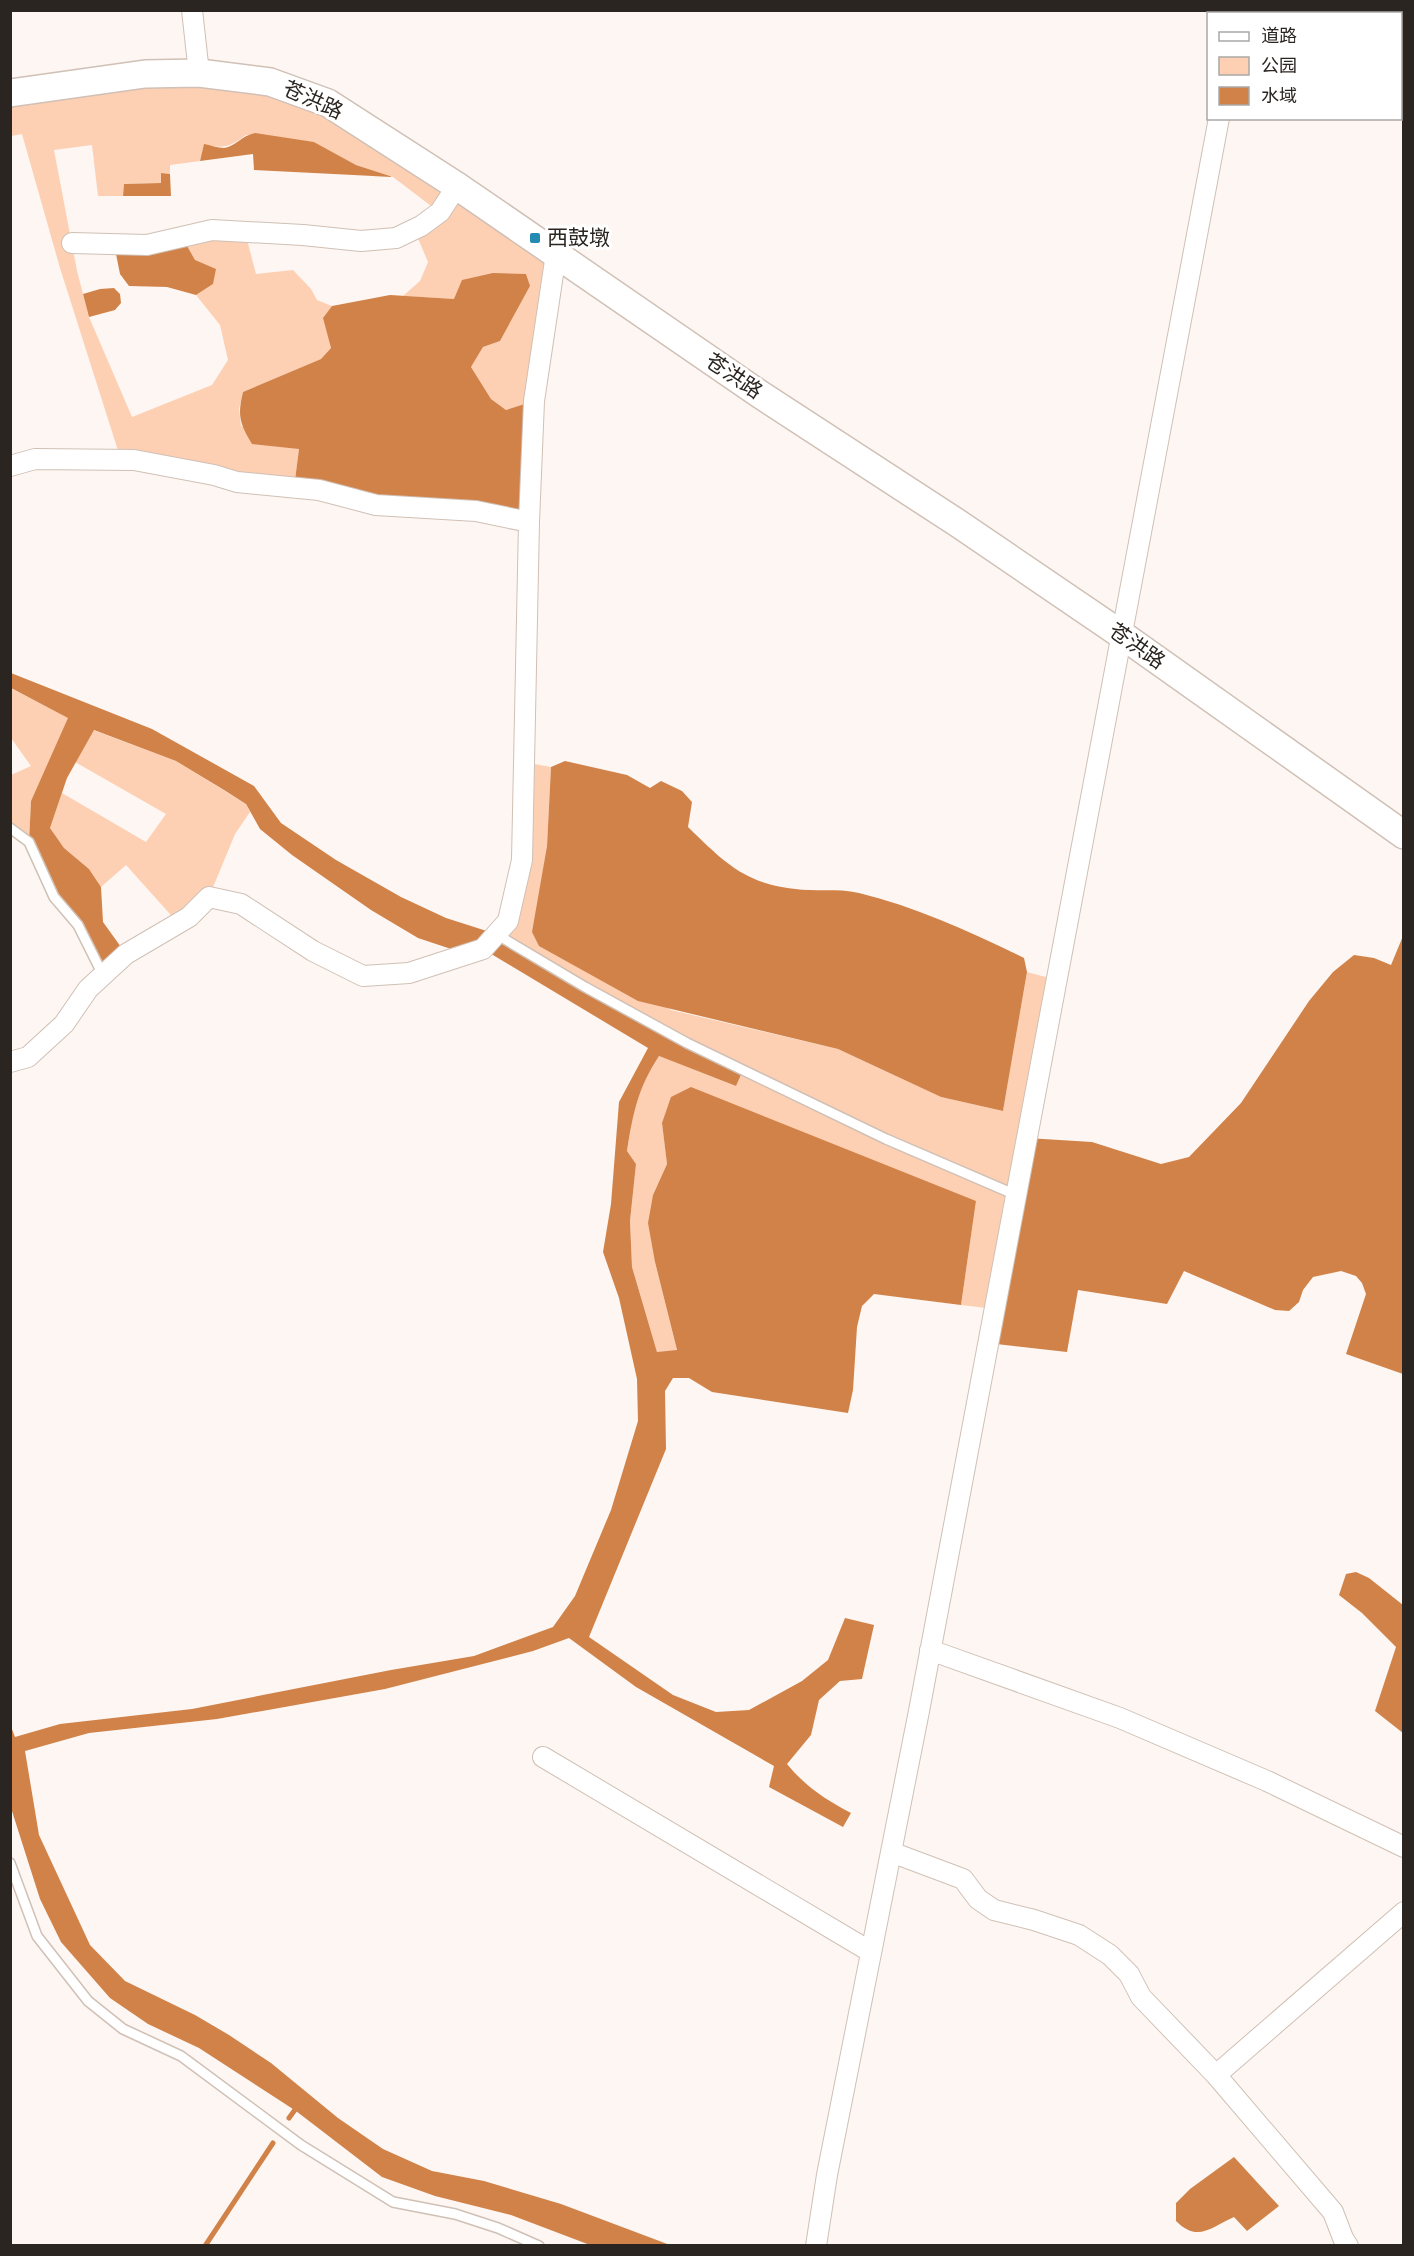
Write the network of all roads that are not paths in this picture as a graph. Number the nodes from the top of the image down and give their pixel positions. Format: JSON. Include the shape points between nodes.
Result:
{"nodes":[{"id":1,"x":192,"y":10,"type":"edge"},
{"id":2,"x":199,"y":74,"type":"junction"},
{"id":3,"x":10,"y":93,"type":"edge"},
{"id":4,"x":10,"y":99,"type":"edge"},
{"id":5,"x":1219,"y":120,"type":"edge"},
{"id":6,"x":455,"y":189,"type":"junction"},
{"id":7,"x":72,"y":243,"type":"dead end"},
{"id":8,"x":556,"y":257,"type":"junction"},
{"id":9,"x":10,"y":466,"type":"edge"},
{"id":10,"x":529,"y":522,"type":"junction"},
{"id":11,"x":1121,"y":637,"type":"junction"},
{"id":12,"x":10,"y":828,"type":"edge"},
{"id":13,"x":1404,"y":835,"type":"edge"},
{"id":14,"x":1404,"y":841,"type":"edge"},
{"id":15,"x":496,"y":934,"type":"junction"},
{"id":16,"x":103,"y":975,"type":"junction"},
{"id":17,"x":10,"y":1062,"type":"edge"},
{"id":18,"x":1016,"y":1195,"type":"junction"},
{"id":19,"x":930,"y":1650,"type":"junction"},
{"id":20,"x":543,"y":1757,"type":"dead end"},
{"id":21,"x":1404,"y":1847,"type":"edge"},
{"id":22,"x":891,"y":1852,"type":"junction"},
{"id":23,"x":10,"y":1863,"type":"edge"},
{"id":24,"x":1404,"y":1912,"type":"edge"},
{"id":25,"x":871,"y":1952,"type":"junction"},
{"id":26,"x":1216,"y":2075,"type":"junction"},
{"id":27,"x":539,"y":2246,"type":"edge"},
{"id":28,"x":816,"y":2246,"type":"edge"},
{"id":29,"x":1348,"y":2246,"type":"edge"}],
"edges":[{"from":1,"to":2,"type":"street"},
{"from":2,"to":3,"type":"main road","name":"苍洪路","via":[[145,74]]},
{"from":2,"to":6,"type":"main road","name":"苍洪路","via":[[270,82],[328,103]]},
{"from":4,"to":6,"type":"main road","via":[[145,79],[205,80],[270,88],[327,108]]},
{"from":5,"to":11,"type":"street"},
{"from":6,"to":7,"type":"street","via":[[440,212],[396,238],[362,241],[212,230],[147,245]]},
{"from":6,"to":8,"type":"main road","name":"苍洪路"},
{"from":8,"to":10,"type":"street","via":[[534,401]]},
{"from":8,"to":11,"type":"main road","name":"苍洪路","via":[[959,524]]},
{"from":9,"to":10,"type":"street","via":[[35,459],[134,460],[237,482],[320,490],[376,505],[476,511]]},
{"from":10,"to":15,"type":"street","via":[[522,860],[508,921]]},
{"from":11,"to":13,"type":"main road","name":"苍洪路"},
{"from":11,"to":14,"type":"main road"},
{"from":11,"to":18,"type":"street"},
{"from":12,"to":16,"type":"lane","via":[[29,842],[54,897],[78,924]]},
{"from":15,"to":16,"type":"street","via":[[483,949],[409,973],[363,975],[313,951],[241,904],[208,897],[189,916],[126,954]]},
{"from":15,"to":18,"type":"lane","via":[[687,1043],[886,1139]]},
{"from":16,"to":17,"type":"street","via":[[88,988],[64,1024],[28,1057]]},
{"from":18,"to":19,"type":"street"},
{"from":19,"to":21,"type":"street","via":[[1120,1718],[1267,1781]]},
{"from":19,"to":22,"type":"street"},
{"from":20,"to":25,"type":"street"},
{"from":22,"to":25,"type":"street"},
{"from":22,"to":26,"type":"street","via":[[963,1879],[978,1899],[994,1910],[1079,1935],[1110,1955],[1129,1974],[1141,1996]]},
{"from":23,"to":27,"type":"lane","via":[[37,1936],[88,2001],[123,2029],[181,2056],[301,2145],[393,2202],[455,2214]]},
{"from":24,"to":26,"type":"street"},
{"from":25,"to":28,"type":"street"},
{"from":26,"to":29,"type":"street","via":[[1333,2212]]}]}
